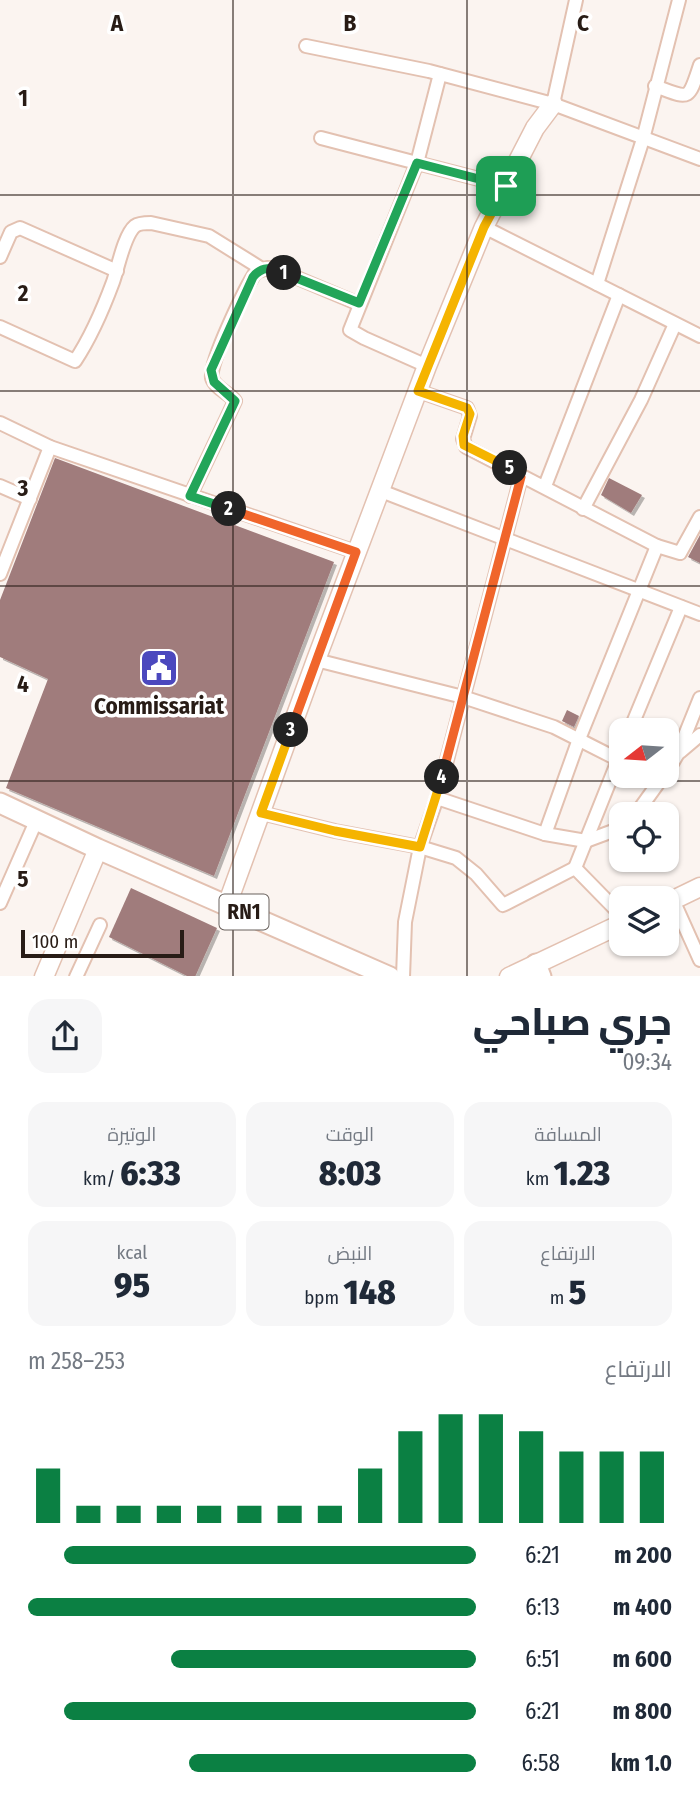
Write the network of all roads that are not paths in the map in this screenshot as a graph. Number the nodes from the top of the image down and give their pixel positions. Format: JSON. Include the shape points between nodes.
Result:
{"nodes":[{"id":1,"x":576,"y":0,"type":"edge"},
{"id":2,"x":679,"y":0,"type":"edge"},
{"id":3,"x":306,"y":46,"type":"dead end"},
{"id":4,"x":700,"y":65,"type":"edge"},
{"id":5,"x":440,"y":74,"type":"junction"},
{"id":6,"x":655,"y":86,"type":"junction"},
{"id":7,"x":553,"y":104,"type":"junction"},
{"id":8,"x":321,"y":138,"type":"dead end"},
{"id":9,"x":643,"y":139,"type":"junction"},
{"id":10,"x":700,"y":159,"type":"edge"},
{"id":11,"x":417,"y":163,"type":"junction"},
{"id":12,"x":506,"y":186,"type":"junction"},
{"id":13,"x":484,"y":227,"type":"junction"},
{"id":14,"x":0,"y":257,"type":"edge"},
{"id":15,"x":262,"y":269,"type":"junction"},
{"id":16,"x":117,"y":271,"type":"junction"},
{"id":17,"x":597,"y":284,"type":"junction"},
{"id":18,"x":619,"y":295,"type":"junction"},
{"id":19,"x":359,"y":303,"type":"junction"},
{"id":20,"x":675,"y":324,"type":"junction"},
{"id":21,"x":0,"y":327,"type":"edge"},
{"id":22,"x":700,"y":336,"type":"edge"},
{"id":23,"x":428,"y":366,"type":"junction"},
{"id":24,"x":418,"y":391,"type":"junction"},
{"id":25,"x":0,"y":424,"type":"edge"},
{"id":26,"x":50,"y":446,"type":"junction"},
{"id":27,"x":521,"y":477,"type":"junction"},
{"id":28,"x":0,"y":486,"type":"edge"},
{"id":29,"x":545,"y":486,"type":"junction"},
{"id":30,"x":381,"y":491,"type":"junction"},
{"id":31,"x":190,"y":496,"type":"junction"},
{"id":32,"x":30,"y":499,"type":"junction"},
{"id":33,"x":583,"y":509,"type":"junction"},
{"id":34,"x":700,"y":517,"type":"edge"},
{"id":35,"x":0,"y":536,"type":"edge"},
{"id":36,"x":504,"y":540,"type":"junction"},
{"id":37,"x":13,"y":541,"type":"junction"},
{"id":38,"x":657,"y":546,"type":"junction"},
{"id":39,"x":356,"y":552,"type":"junction"},
{"id":40,"x":0,"y":574,"type":"edge"},
{"id":41,"x":640,"y":590,"type":"junction"},
{"id":42,"x":681,"y":607,"type":"junction"},
{"id":43,"x":700,"y":614,"type":"edge"},
{"id":44,"x":316,"y":660,"type":"junction"},
{"id":45,"x":463,"y":697,"type":"junction"},
{"id":46,"x":700,"y":698,"type":"edge"},
{"id":47,"x":636,"y":718,"type":"edge"},
{"id":48,"x":700,"y":735,"type":"edge"},
{"id":49,"x":579,"y":739,"type":"junction"},
{"id":50,"x":679,"y":750,"type":"edge"},
{"id":51,"x":609,"y":752,"type":"edge"},
{"id":52,"x":679,"y":753,"type":"edge"},
{"id":53,"x":609,"y":784,"type":"edge"},
{"id":54,"x":437,"y":798,"type":"junction"},
{"id":55,"x":0,"y":803,"type":"edge"},
{"id":56,"x":261,"y":813,"type":"junction"},
{"id":57,"x":37,"y":819,"type":"junction"},
{"id":58,"x":609,"y":832,"type":"edge"},
{"id":59,"x":545,"y":834,"type":"junction"},
{"id":60,"x":586,"y":841,"type":"junction"},
{"id":61,"x":420,"y":847,"type":"junction"},
{"id":62,"x":99,"y":849,"type":"junction"},
{"id":63,"x":575,"y":868,"type":"junction"},
{"id":64,"x":4,"y":886,"type":"edge"},
{"id":65,"x":700,"y":887,"type":"edge"},
{"id":66,"x":679,"y":897,"type":"edge"},
{"id":67,"x":0,"y":902,"type":"edge"},
{"id":68,"x":609,"y":903,"type":"edge"},
{"id":69,"x":227,"y":905,"type":"junction"},
{"id":70,"x":679,"y":919,"type":"edge"},
{"id":71,"x":100,"y":925,"type":"dead end"},
{"id":72,"x":609,"y":931,"type":"edge"},
{"id":73,"x":700,"y":960,"type":"edge"},
{"id":74,"x":538,"y":970,"type":"edge"},
{"id":75,"x":360,"y":971,"type":"edge"},
{"id":76,"x":44,"y":976,"type":"edge"},
{"id":77,"x":76,"y":976,"type":"edge"},
{"id":78,"x":390,"y":976,"type":"edge"},
{"id":79,"x":404,"y":976,"type":"edge"},
{"id":80,"x":509,"y":976,"type":"edge"}],
"edges":[{"from":1,"to":7,"type":"street"},
{"from":2,"to":6,"type":"street"},
{"from":3,"to":5,"type":"street"},
{"from":4,"to":6,"type":"street","via":[[688,95]]},
{"from":5,"to":7,"type":"street"},
{"from":5,"to":11,"type":"street"},
{"from":6,"to":9,"type":"street"},
{"from":7,"to":9,"type":"street"},
{"from":7,"to":12,"type":"street","via":[[535,128]]},
{"from":8,"to":11,"type":"street"},
{"from":9,"to":10,"type":"street"},
{"from":9,"to":17,"type":"street"},
{"from":11,"to":12,"type":"street"},
{"from":11,"to":19,"type":"street"},
{"from":12,"to":13,"type":"street"},
{"from":13,"to":17,"type":"street"},
{"from":13,"to":23,"type":"street"},
{"from":14,"to":16,"type":"street","via":[[11,232],[20,228]]},
{"from":15,"to":16,"type":"street","via":[[209,236],[151,223],[136,226],[128,235]]},
{"from":15,"to":19,"type":"street","via":[[276,269]]},
{"from":15,"to":31,"type":"street","via":[[253,277],[211,370],[214,382],[235,401]]},
{"from":16,"to":21,"type":"street","via":[[87,344],[75,360]]},
{"from":17,"to":18,"type":"street"},
{"from":18,"to":20,"type":"street"},
{"from":18,"to":29,"type":"street"},
{"from":19,"to":23,"type":"street","via":[[351,331]]},
{"from":20,"to":22,"type":"street"},
{"from":20,"to":33,"type":"street"},
{"from":23,"to":24,"type":"street"},
{"from":24,"to":27,"type":"street","via":[[467,408],[464,445]]},
{"from":24,"to":30,"type":"street"},
{"from":25,"to":26,"type":"street"},
{"from":26,"to":31,"type":"street"},
{"from":26,"to":32,"type":"street"},
{"from":27,"to":29,"type":"street"},
{"from":27,"to":36,"type":"street"},
{"from":28,"to":32,"type":"street"},
{"from":29,"to":33,"type":"street"},
{"from":30,"to":36,"type":"street"},
{"from":30,"to":39,"type":"street"},
{"from":31,"to":39,"type":"street"},
{"from":32,"to":37,"type":"street"},
{"from":33,"to":38,"type":"street"},
{"from":34,"to":38,"type":"street","via":[[680,553]]},
{"from":35,"to":37,"type":"street"},
{"from":36,"to":41,"type":"street"},
{"from":36,"to":45,"type":"street"},
{"from":37,"to":40,"type":"street"},
{"from":38,"to":41,"type":"street"},
{"from":39,"to":44,"type":"street"},
{"from":41,"to":42,"type":"street"},
{"from":41,"to":49,"type":"street"},
{"from":42,"to":43,"type":"street"},
{"from":42,"to":47,"type":"street"},
{"from":44,"to":45,"type":"street"},
{"from":44,"to":56,"type":"street"},
{"from":45,"to":49,"type":"street"},
{"from":45,"to":54,"type":"street"},
{"from":46,"to":50,"type":"street"},
{"from":48,"to":52,"type":"street"},
{"from":49,"to":51,"type":"street"},
{"from":49,"to":59,"type":"street"},
{"from":53,"to":60,"type":"street"},
{"from":54,"to":59,"type":"street"},
{"from":54,"to":61,"type":"street"},
{"from":55,"to":57,"type":"main road","number":"RN1"},
{"from":56,"to":61,"type":"street"},
{"from":56,"to":69,"type":"street"},
{"from":57,"to":62,"type":"main road","number":"RN1"},
{"from":57,"to":64,"type":"street"},
{"from":58,"to":60,"type":"street"},
{"from":59,"to":60,"type":"street"},
{"from":60,"to":63,"type":"street"},
{"from":61,"to":63,"type":"street","via":[[468,866],[503,905]]},
{"from":61,"to":79,"type":"street","via":[[405,922]]},
{"from":62,"to":69,"type":"main road","number":"RN1"},
{"from":62,"to":76,"type":"street"},
{"from":63,"to":68,"type":"street"},
{"from":64,"to":67,"type":"street"},
{"from":65,"to":66,"type":"street"},
{"from":69,"to":75,"type":"main road","number":"RN1"},
{"from":70,"to":73,"type":"street"},
{"from":71,"to":77,"type":"street"},
{"from":72,"to":74,"type":"street"},
{"from":74,"to":80,"type":"street"},
{"from":75,"to":78,"type":"main road","number":"RN1"}]}
